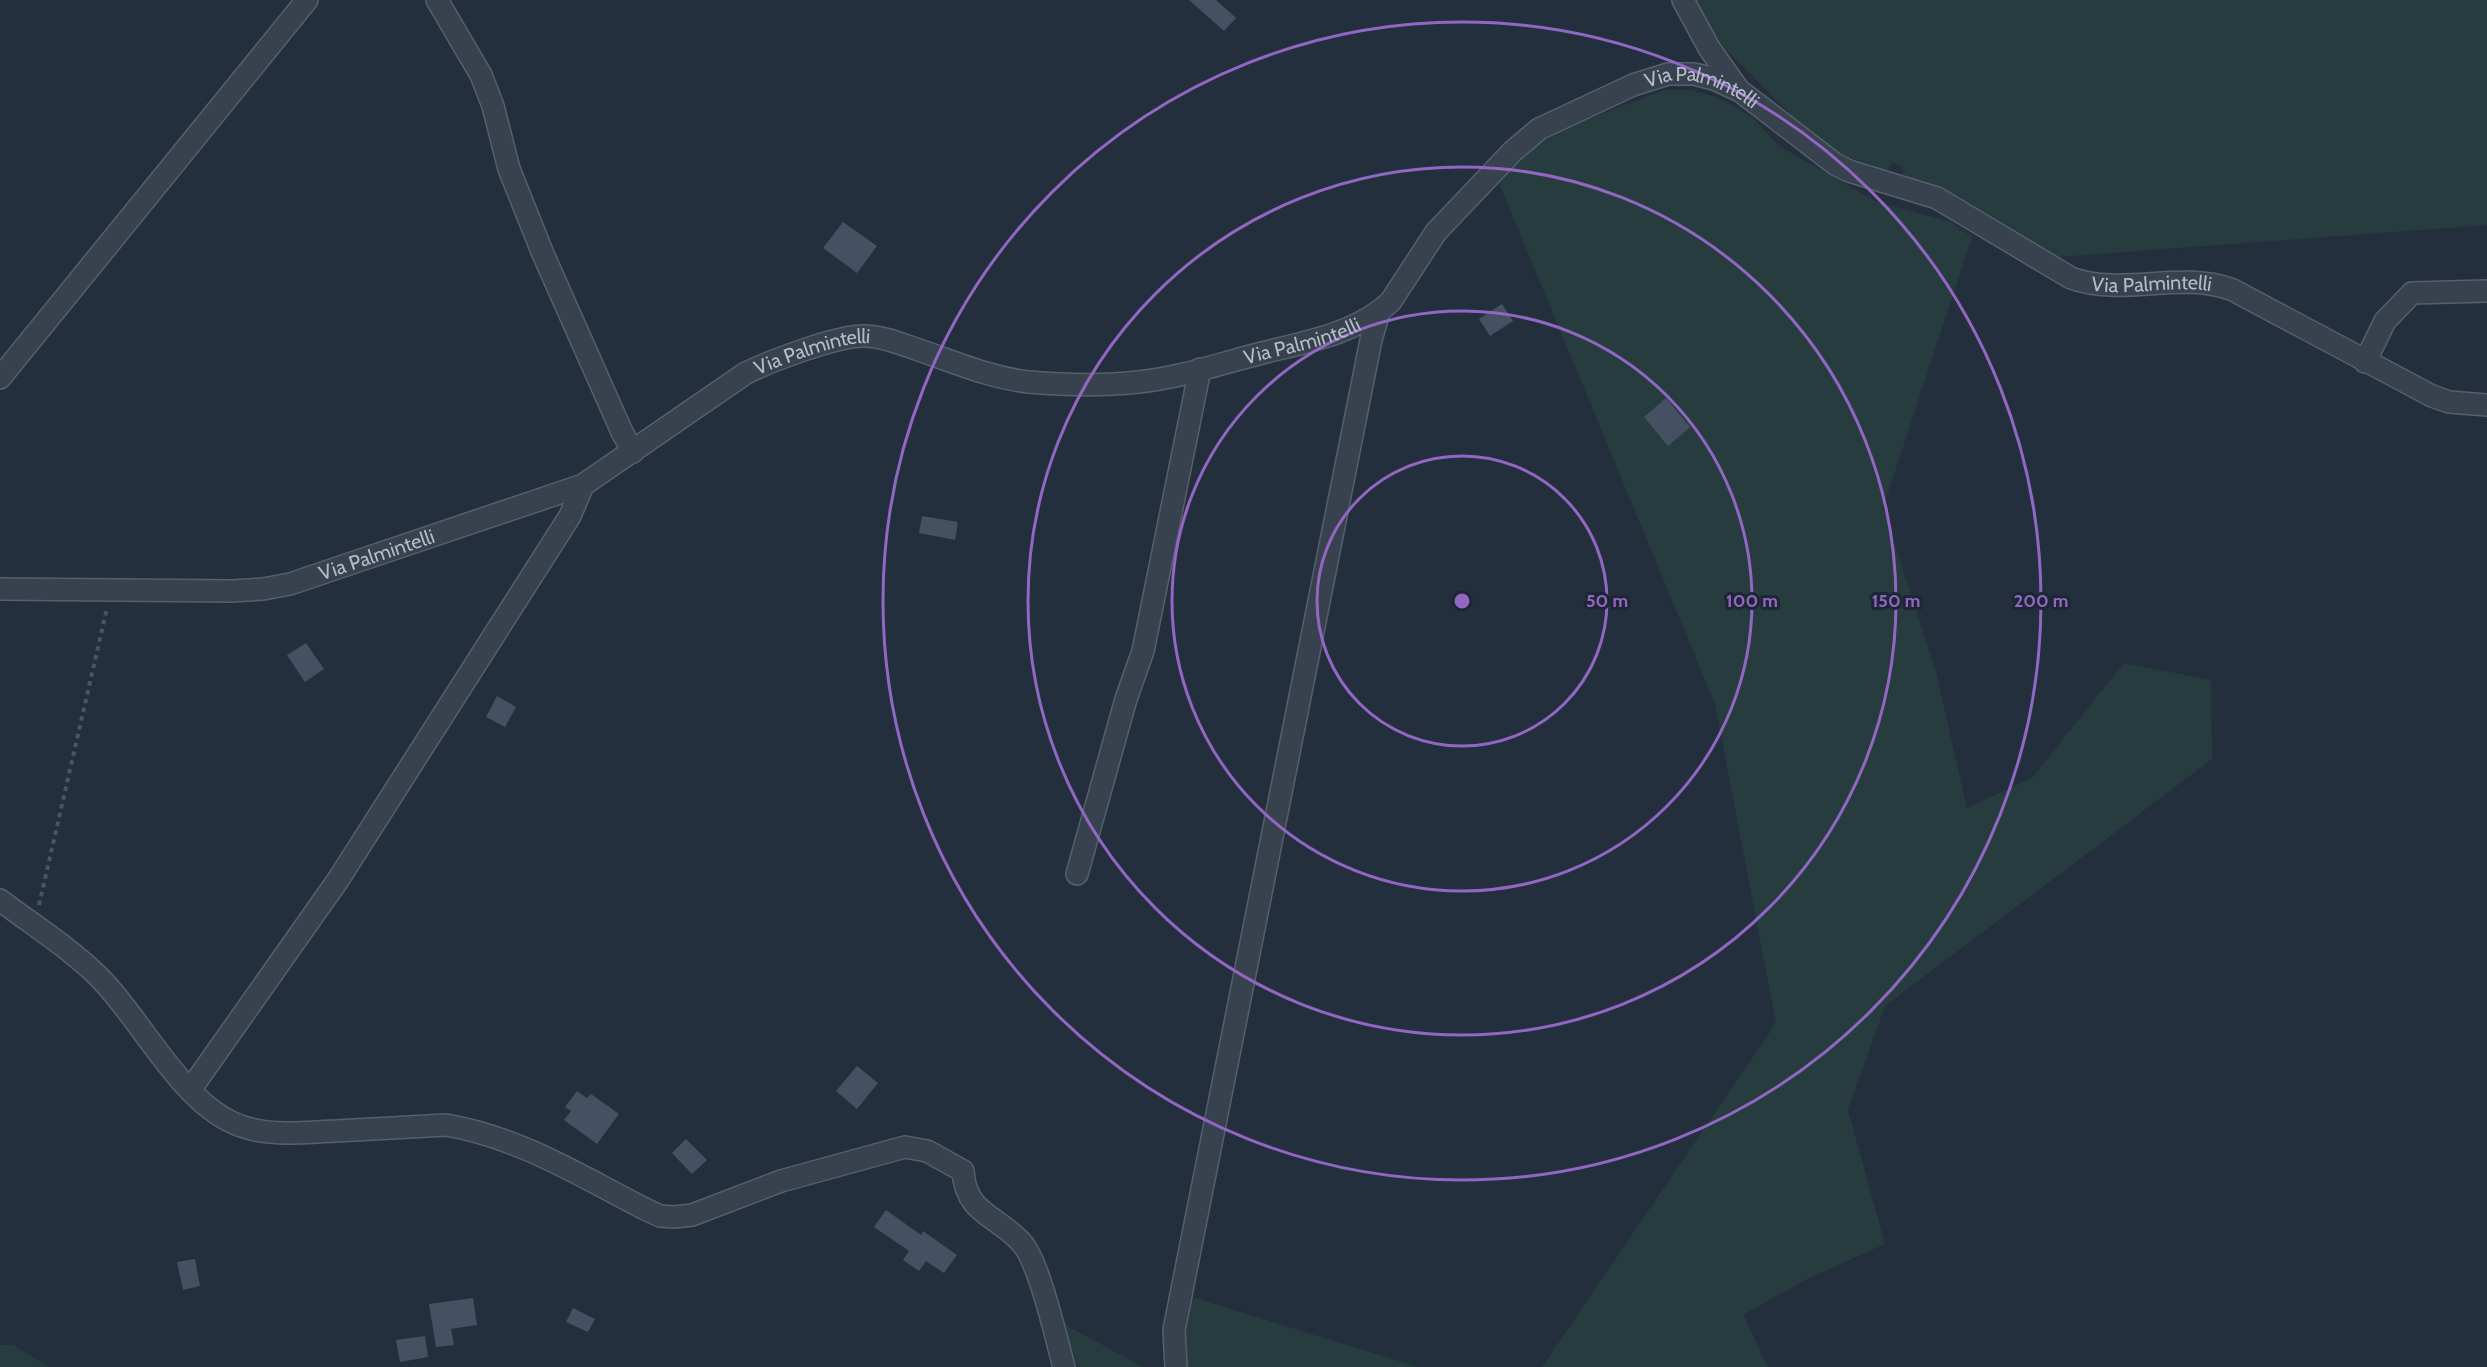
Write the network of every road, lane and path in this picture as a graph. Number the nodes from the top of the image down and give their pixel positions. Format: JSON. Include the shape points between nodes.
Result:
{"nodes":[{"id":1,"x":307,"y":0,"type":"edge"},
{"id":2,"x":437,"y":0,"type":"edge"},
{"id":3,"x":1683,"y":0,"type":"edge"},
{"id":4,"x":1740,"y":91,"type":"junction"},
{"id":5,"x":2487,"y":291,"type":"edge"},
{"id":6,"x":1379,"y":312,"type":"junction"},
{"id":7,"x":2365,"y":362,"type":"junction"},
{"id":8,"x":1200,"y":369,"type":"junction"},
{"id":9,"x":2,"y":372,"type":"edge"},
{"id":10,"x":2487,"y":405,"type":"edge"},
{"id":11,"x":633,"y":452,"type":"junction"},
{"id":12,"x":583,"y":485,"type":"junction"},
{"id":13,"x":0,"y":589,"type":"edge"},
{"id":14,"x":107,"y":608,"type":"dead end"},
{"id":15,"x":1077,"y":874,"type":"dead end"},
{"id":16,"x":0,"y":900,"type":"edge"},
{"id":17,"x":34,"y":926,"type":"junction"},
{"id":18,"x":190,"y":1090,"type":"junction"},
{"id":19,"x":1064,"y":1367,"type":"edge"},
{"id":20,"x":1176,"y":1367,"type":"edge"}],
"edges":[{"from":1,"to":9,"type":"street"},
{"from":2,"to":11,"type":"street","via":[[481,75],[509,169],[543,254]]},
{"from":3,"to":4,"type":"street","via":[[1709,48]]},
{"from":4,"to":6,"type":"street","name":"Via Palmintelli","via":[[1694,74],[1668,74],[1633,85],[1539,129],[1449,217],[1391,301]]},
{"from":4,"to":7,"type":"street","name":"Via Palmintelli","via":[[1834,164],[1937,198],[2071,278],[2089,285],[2215,284]]},
{"from":5,"to":7,"type":"street","via":[[2412,293],[2385,321]]},
{"from":6,"to":8,"type":"street","name":"Via Palmintelli","via":[[1359,324],[1291,346]]},
{"from":6,"to":20,"type":"street","via":[[1174,1330]]},
{"from":7,"to":10,"type":"street","name":"Via Palmintelli","via":[[2432,396],[2470,406]]},
{"from":8,"to":11,"type":"street","name":"Via Palmintelli","via":[[1130,383],[1029,382],[1003,378],[885,339],[844,338],[746,373]]},
{"from":8,"to":15,"type":"street","via":[[1143,651]]},
{"from":11,"to":12,"type":"street","name":"Via Palmintelli"},
{"from":12,"to":13,"type":"street","name":"Via Palmintelli","via":[[290,584],[262,589]]},
{"from":12,"to":18,"type":"street","via":[[570,516],[338,880]]},
{"from":14,"to":17,"type":"path"},
{"from":16,"to":17,"type":"street"},
{"from":17,"to":18,"type":"street","via":[[98,976]]},
{"from":18,"to":19,"type":"street","via":[[223,1117],[262,1131],[446,1125],[463,1128],[533,1150],[660,1216],[711,1209],[781,1180],[905,1148],[927,1151],[963,1171],[970,1201],[1011,1232],[1031,1256]]}]}
